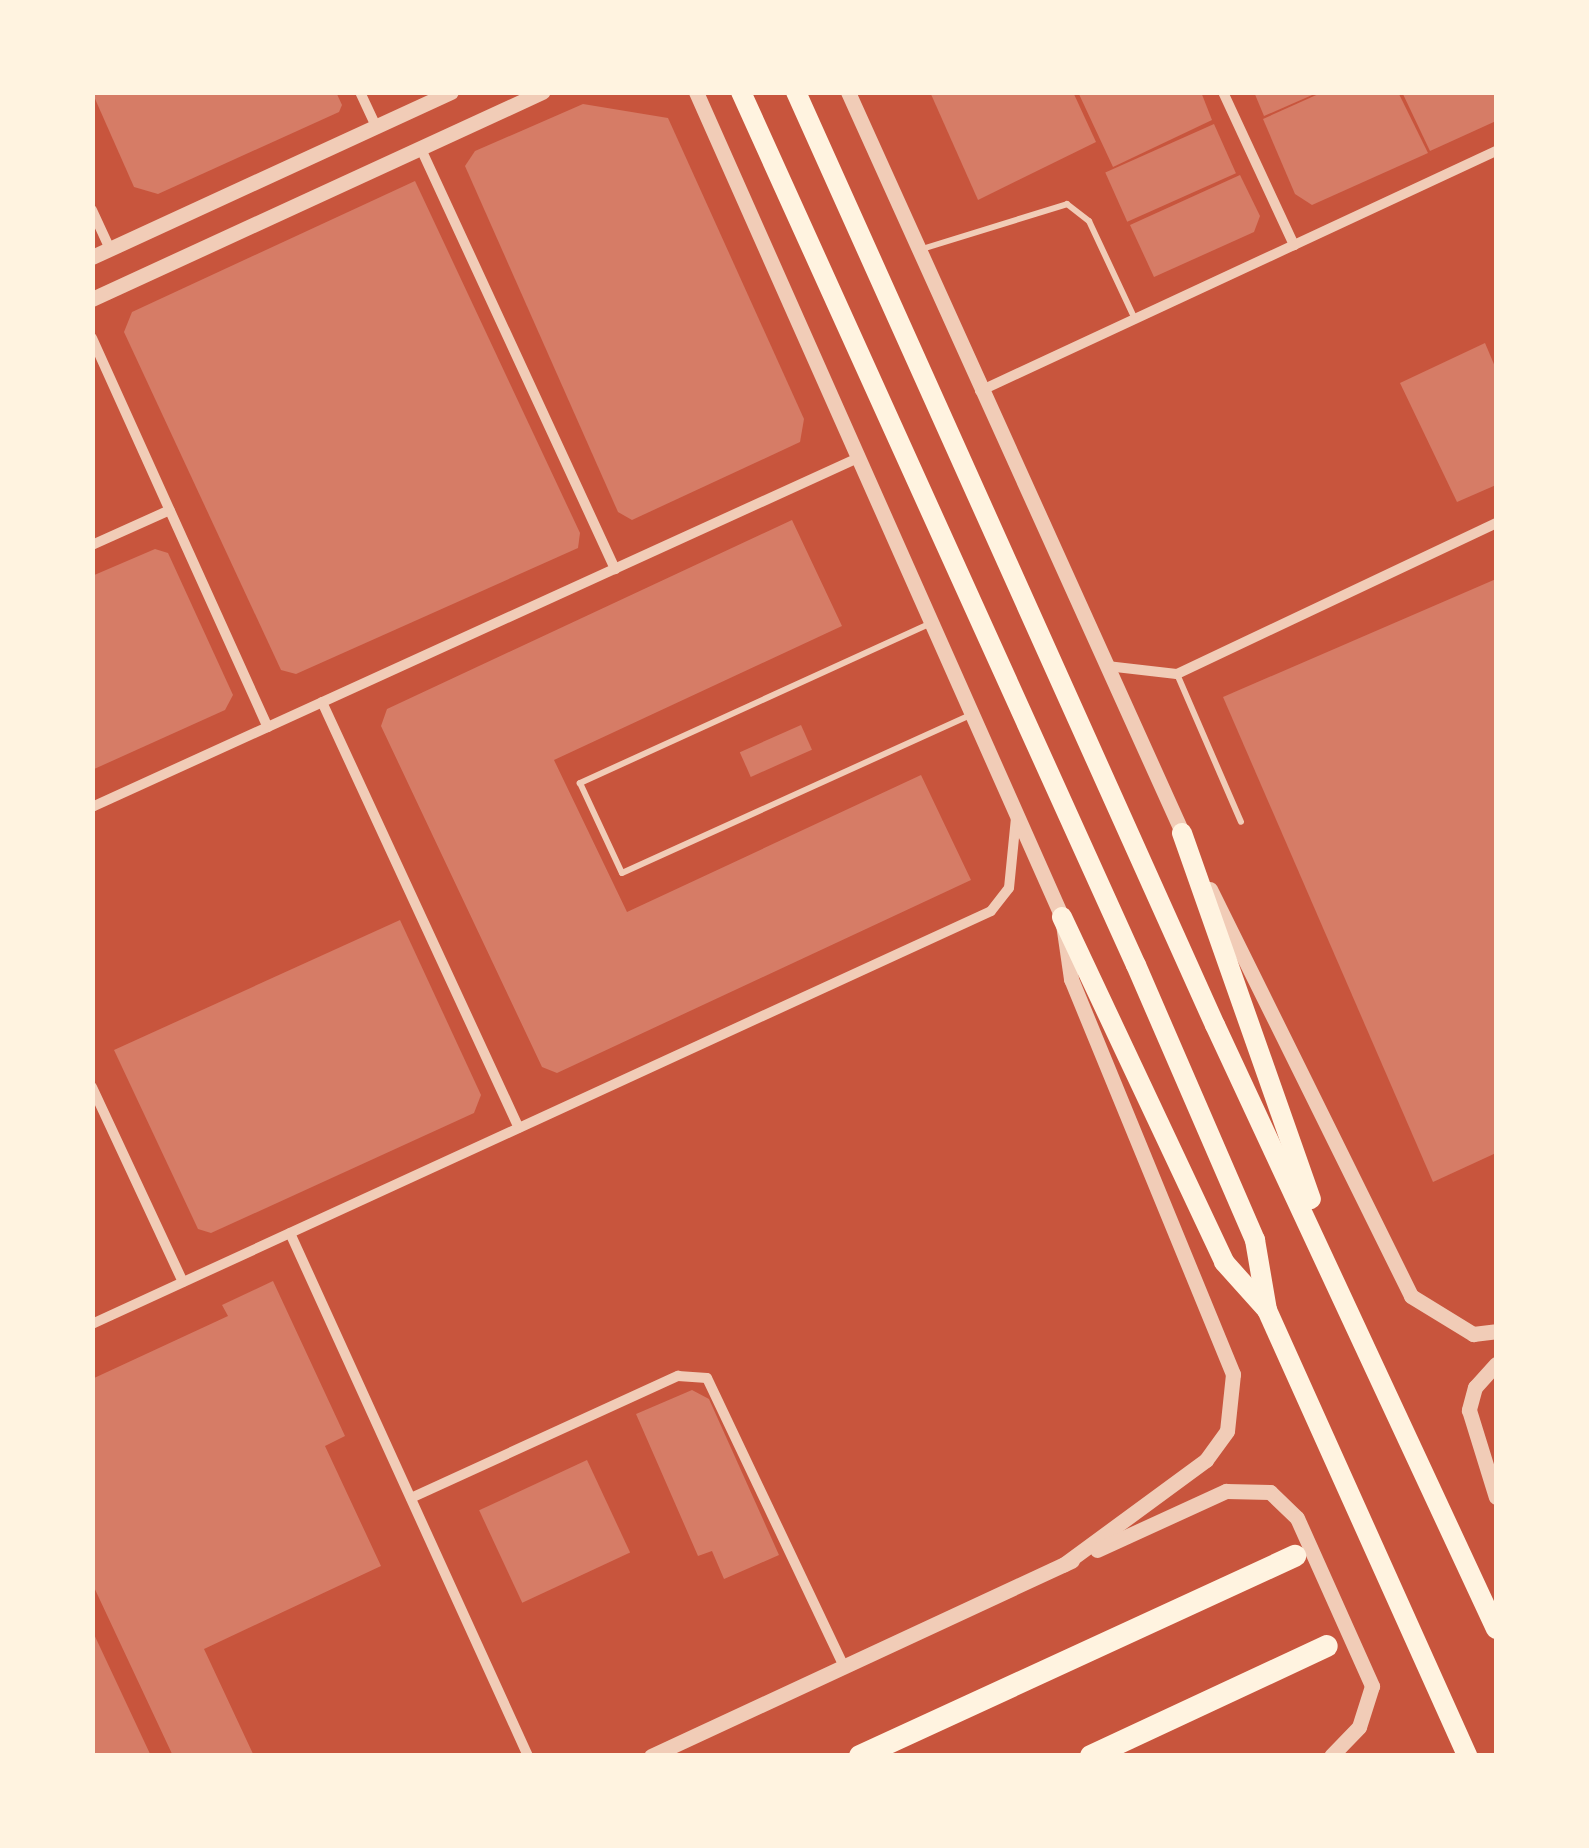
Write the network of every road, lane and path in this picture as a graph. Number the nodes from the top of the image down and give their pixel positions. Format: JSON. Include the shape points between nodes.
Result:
{"nodes":[{"id":1,"x":360,"y":92,"type":"edge"},
{"id":2,"x":450,"y":92,"type":"edge"},
{"id":3,"x":543,"y":92,"type":"edge"},
{"id":4,"x":696,"y":92,"type":"edge"},
{"id":5,"x":741,"y":92,"type":"edge"},
{"id":6,"x":796,"y":92,"type":"edge"},
{"id":7,"x":848,"y":92,"type":"edge"},
{"id":8,"x":1223,"y":92,"type":"edge"},
{"id":9,"x":376,"y":127,"type":"junction"},
{"id":10,"x":421,"y":148,"type":"junction"},
{"id":11,"x":1496,"y":151,"type":"edge"},
{"id":12,"x":92,"y":210,"type":"edge"},
{"id":13,"x":1294,"y":245,"type":"junction"},
{"id":14,"x":110,"y":249,"type":"junction"},
{"id":15,"x":921,"y":250,"type":"junction"},
{"id":16,"x":92,"y":257,"type":"edge"},
{"id":17,"x":92,"y":299,"type":"edge"},
{"id":18,"x":1134,"y":318,"type":"junction"},
{"id":19,"x":92,"y":338,"type":"edge"},
{"id":20,"x":980,"y":391,"type":"junction"},
{"id":21,"x":860,"y":457,"type":"junction"},
{"id":22,"x":170,"y":510,"type":"junction"},
{"id":23,"x":1496,"y":523,"type":"edge"},
{"id":24,"x":92,"y":546,"type":"edge"},
{"id":25,"x":615,"y":569,"type":"junction"},
{"id":26,"x":934,"y":622,"type":"junction"},
{"id":27,"x":1106,"y":666,"type":"junction"},
{"id":28,"x":1177,"y":674,"type":"junction"},
{"id":29,"x":322,"y":702,"type":"junction"},
{"id":30,"x":973,"y":713,"type":"junction"},
{"id":31,"x":268,"y":727,"type":"junction"},
{"id":32,"x":92,"y":807,"type":"edge"},
{"id":33,"x":1016,"y":813,"type":"junction"},
{"id":34,"x":1241,"y":822,"type":"dead end"},
{"id":35,"x":1182,"y":833,"type":"junction"},
{"id":36,"x":1062,"y":917,"type":"junction"},
{"id":37,"x":92,"y":1086,"type":"edge"},
{"id":38,"x":519,"y":1128,"type":"junction"},
{"id":39,"x":290,"y":1232,"type":"junction"},
{"id":40,"x":182,"y":1282,"type":"junction"},
{"id":41,"x":1342,"y":1290,"type":"junction"},
{"id":42,"x":1267,"y":1310,"type":"junction"},
{"id":43,"x":92,"y":1324,"type":"edge"},
{"id":44,"x":1496,"y":1331,"type":"edge"},
{"id":45,"x":1496,"y":1364,"type":"edge"},
{"id":46,"x":1496,"y":1497,"type":"edge"},
{"id":47,"x":411,"y":1498,"type":"junction"},
{"id":48,"x":1294,"y":1556,"type":"dead end"},
{"id":49,"x":1063,"y":1565,"type":"junction"},
{"id":50,"x":1496,"y":1628,"type":"edge"},
{"id":51,"x":1327,"y":1646,"type":"dead end"},
{"id":52,"x":844,"y":1667,"type":"junction"},
{"id":53,"x":528,"y":1756,"type":"edge"},
{"id":54,"x":652,"y":1756,"type":"edge"},
{"id":55,"x":860,"y":1756,"type":"edge"},
{"id":56,"x":1091,"y":1756,"type":"edge"},
{"id":57,"x":1330,"y":1756,"type":"edge"},
{"id":58,"x":1467,"y":1756,"type":"edge"}],
"edges":[{"from":1,"to":9,"type":"street"},
{"from":2,"to":9,"type":"street"},
{"from":3,"to":10,"type":"street"},
{"from":4,"to":21,"type":"street"},
{"from":5,"to":42,"type":"main road","via":[[1136,964],[1255,1240]]},
{"from":6,"to":41,"type":"main road"},
{"from":7,"to":15,"type":"street"},
{"from":8,"to":13,"type":"street"},
{"from":9,"to":14,"type":"street"},
{"from":10,"to":17,"type":"street"},
{"from":10,"to":25,"type":"street"},
{"from":11,"to":13,"type":"street"},
{"from":12,"to":14,"type":"street"},
{"from":13,"to":18,"type":"street"},
{"from":14,"to":16,"type":"street"},
{"from":15,"to":18,"type":"lane","via":[[1067,204],[1089,220]]},
{"from":15,"to":20,"type":"street"},
{"from":18,"to":20,"type":"street"},
{"from":19,"to":22,"type":"street"},
{"from":20,"to":27,"type":"street"},
{"from":21,"to":25,"type":"street"},
{"from":21,"to":26,"type":"street"},
{"from":22,"to":24,"type":"street"},
{"from":22,"to":31,"type":"street"},
{"from":23,"to":28,"type":"street"},
{"from":25,"to":29,"type":"street"},
{"from":26,"to":30,"type":"street"},
{"from":26,"to":30,"type":"lane","via":[[580,784],[622,874]]},
{"from":27,"to":28,"type":"street"},
{"from":27,"to":35,"type":"street"},
{"from":28,"to":34,"type":"lane"},
{"from":29,"to":31,"type":"street"},
{"from":29,"to":38,"type":"street"},
{"from":30,"to":33,"type":"street"},
{"from":31,"to":32,"type":"street"},
{"from":33,"to":36,"type":"street"},
{"from":33,"to":38,"type":"street","via":[[1009,888],[991,911]]},
{"from":35,"to":41,"type":"main road"},
{"from":35,"to":44,"type":"street","via":[[1411,1296],[1473,1334]]},
{"from":36,"to":42,"type":"main road","via":[[1224,1262]]},
{"from":36,"to":49,"type":"street","via":[[1071,980],[1234,1374],[1228,1431],[1206,1460]]},
{"from":37,"to":40,"type":"street"},
{"from":38,"to":39,"type":"street"},
{"from":39,"to":40,"type":"street"},
{"from":39,"to":47,"type":"street"},
{"from":40,"to":43,"type":"street"},
{"from":41,"to":50,"type":"main road"},
{"from":42,"to":58,"type":"main road"},
{"from":45,"to":46,"type":"street","via":[[1475,1387],[1469,1410]]},
{"from":47,"to":52,"type":"street","via":[[678,1376],[707,1378]]},
{"from":47,"to":53,"type":"street"},
{"from":48,"to":55,"type":"highway"},
{"from":49,"to":52,"type":"street"},
{"from":49,"to":57,"type":"street","via":[[1226,1490],[1270,1492],[1298,1518],[1372,1686],[1358,1727]]},
{"from":51,"to":56,"type":"highway"},
{"from":52,"to":54,"type":"street"}]}
